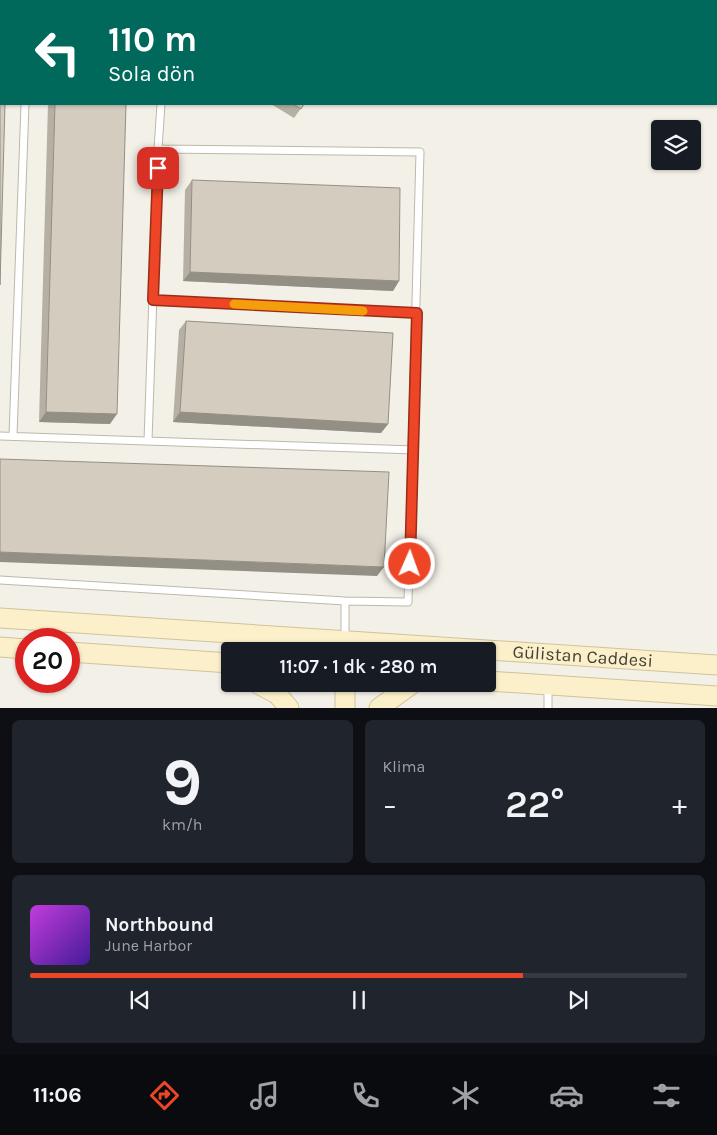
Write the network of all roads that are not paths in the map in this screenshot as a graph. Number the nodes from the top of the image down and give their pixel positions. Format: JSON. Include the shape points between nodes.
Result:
{"nodes":[{"id":1,"x":25,"y":105,"type":"edge"},
{"id":2,"x":161,"y":105,"type":"edge"},
{"id":3,"x":158,"y":149,"type":"junction"},
{"id":4,"x":153,"y":300,"type":"junction"},
{"id":5,"x":417,"y":313,"type":"junction"},
{"id":6,"x":0,"y":436,"type":"edge"},
{"id":7,"x":13,"y":436,"type":"junction"},
{"id":8,"x":148,"y":441,"type":"junction"},
{"id":9,"x":414,"y":450,"type":"junction"},
{"id":10,"x":0,"y":580,"type":"edge"},
{"id":11,"x":345,"y":601,"type":"junction"},
{"id":12,"x":0,"y":618,"type":"edge"},
{"id":13,"x":296,"y":642,"type":"edge"},
{"id":14,"x":345,"y":642,"type":"edge"},
{"id":15,"x":0,"y":647,"type":"edge"},
{"id":16,"x":15,"y":648,"type":"edge"},
{"id":17,"x":80,"y":653,"type":"edge"},
{"id":18,"x":496,"y":654,"type":"edge"},
{"id":19,"x":221,"y":664,"type":"edge"},
{"id":20,"x":717,"y":665,"type":"edge"},
{"id":21,"x":496,"y":681,"type":"edge"},
{"id":22,"x":548,"y":685,"type":"junction"},
{"id":23,"x":273,"y":692,"type":"edge"},
{"id":24,"x":345,"y":692,"type":"edge"},
{"id":25,"x":401,"y":692,"type":"edge"},
{"id":26,"x":717,"y":696,"type":"edge"},
{"id":27,"x":289,"y":708,"type":"edge"},
{"id":28,"x":345,"y":708,"type":"edge"},
{"id":29,"x":379,"y":708,"type":"edge"},
{"id":30,"x":548,"y":708,"type":"edge"}],
"edges":[{"from":1,"to":7,"type":"lane"},
{"from":2,"to":3,"type":"lane"},
{"from":3,"to":4,"type":"lane"},
{"from":3,"to":5,"type":"lane","via":[[420,152]]},
{"from":4,"to":5,"type":"lane"},
{"from":4,"to":8,"type":"lane"},
{"from":5,"to":9,"type":"lane"},
{"from":6,"to":7,"type":"lane"},
{"from":7,"to":8,"type":"lane"},
{"from":8,"to":9,"type":"lane"},
{"from":9,"to":11,"type":"lane","via":[[408,602]]},
{"from":10,"to":11,"type":"lane"},
{"from":11,"to":14,"type":"lane"},
{"from":12,"to":13,"type":"main road","name":"Gülistan Caddesi"},
{"from":15,"to":16,"type":"main road"},
{"from":17,"to":19,"type":"main road"},
{"from":18,"to":20,"type":"main road","name":"Gülistan Caddesi"},
{"from":21,"to":22,"type":"main road","name":"Gülistan Caddesi"},
{"from":22,"to":26,"type":"main road","name":"Gülistan Caddesi"},
{"from":22,"to":30,"type":"lane"},
{"from":23,"to":27,"type":"main road"},
{"from":24,"to":28,"type":"main road"},
{"from":25,"to":29,"type":"main road"}]}
